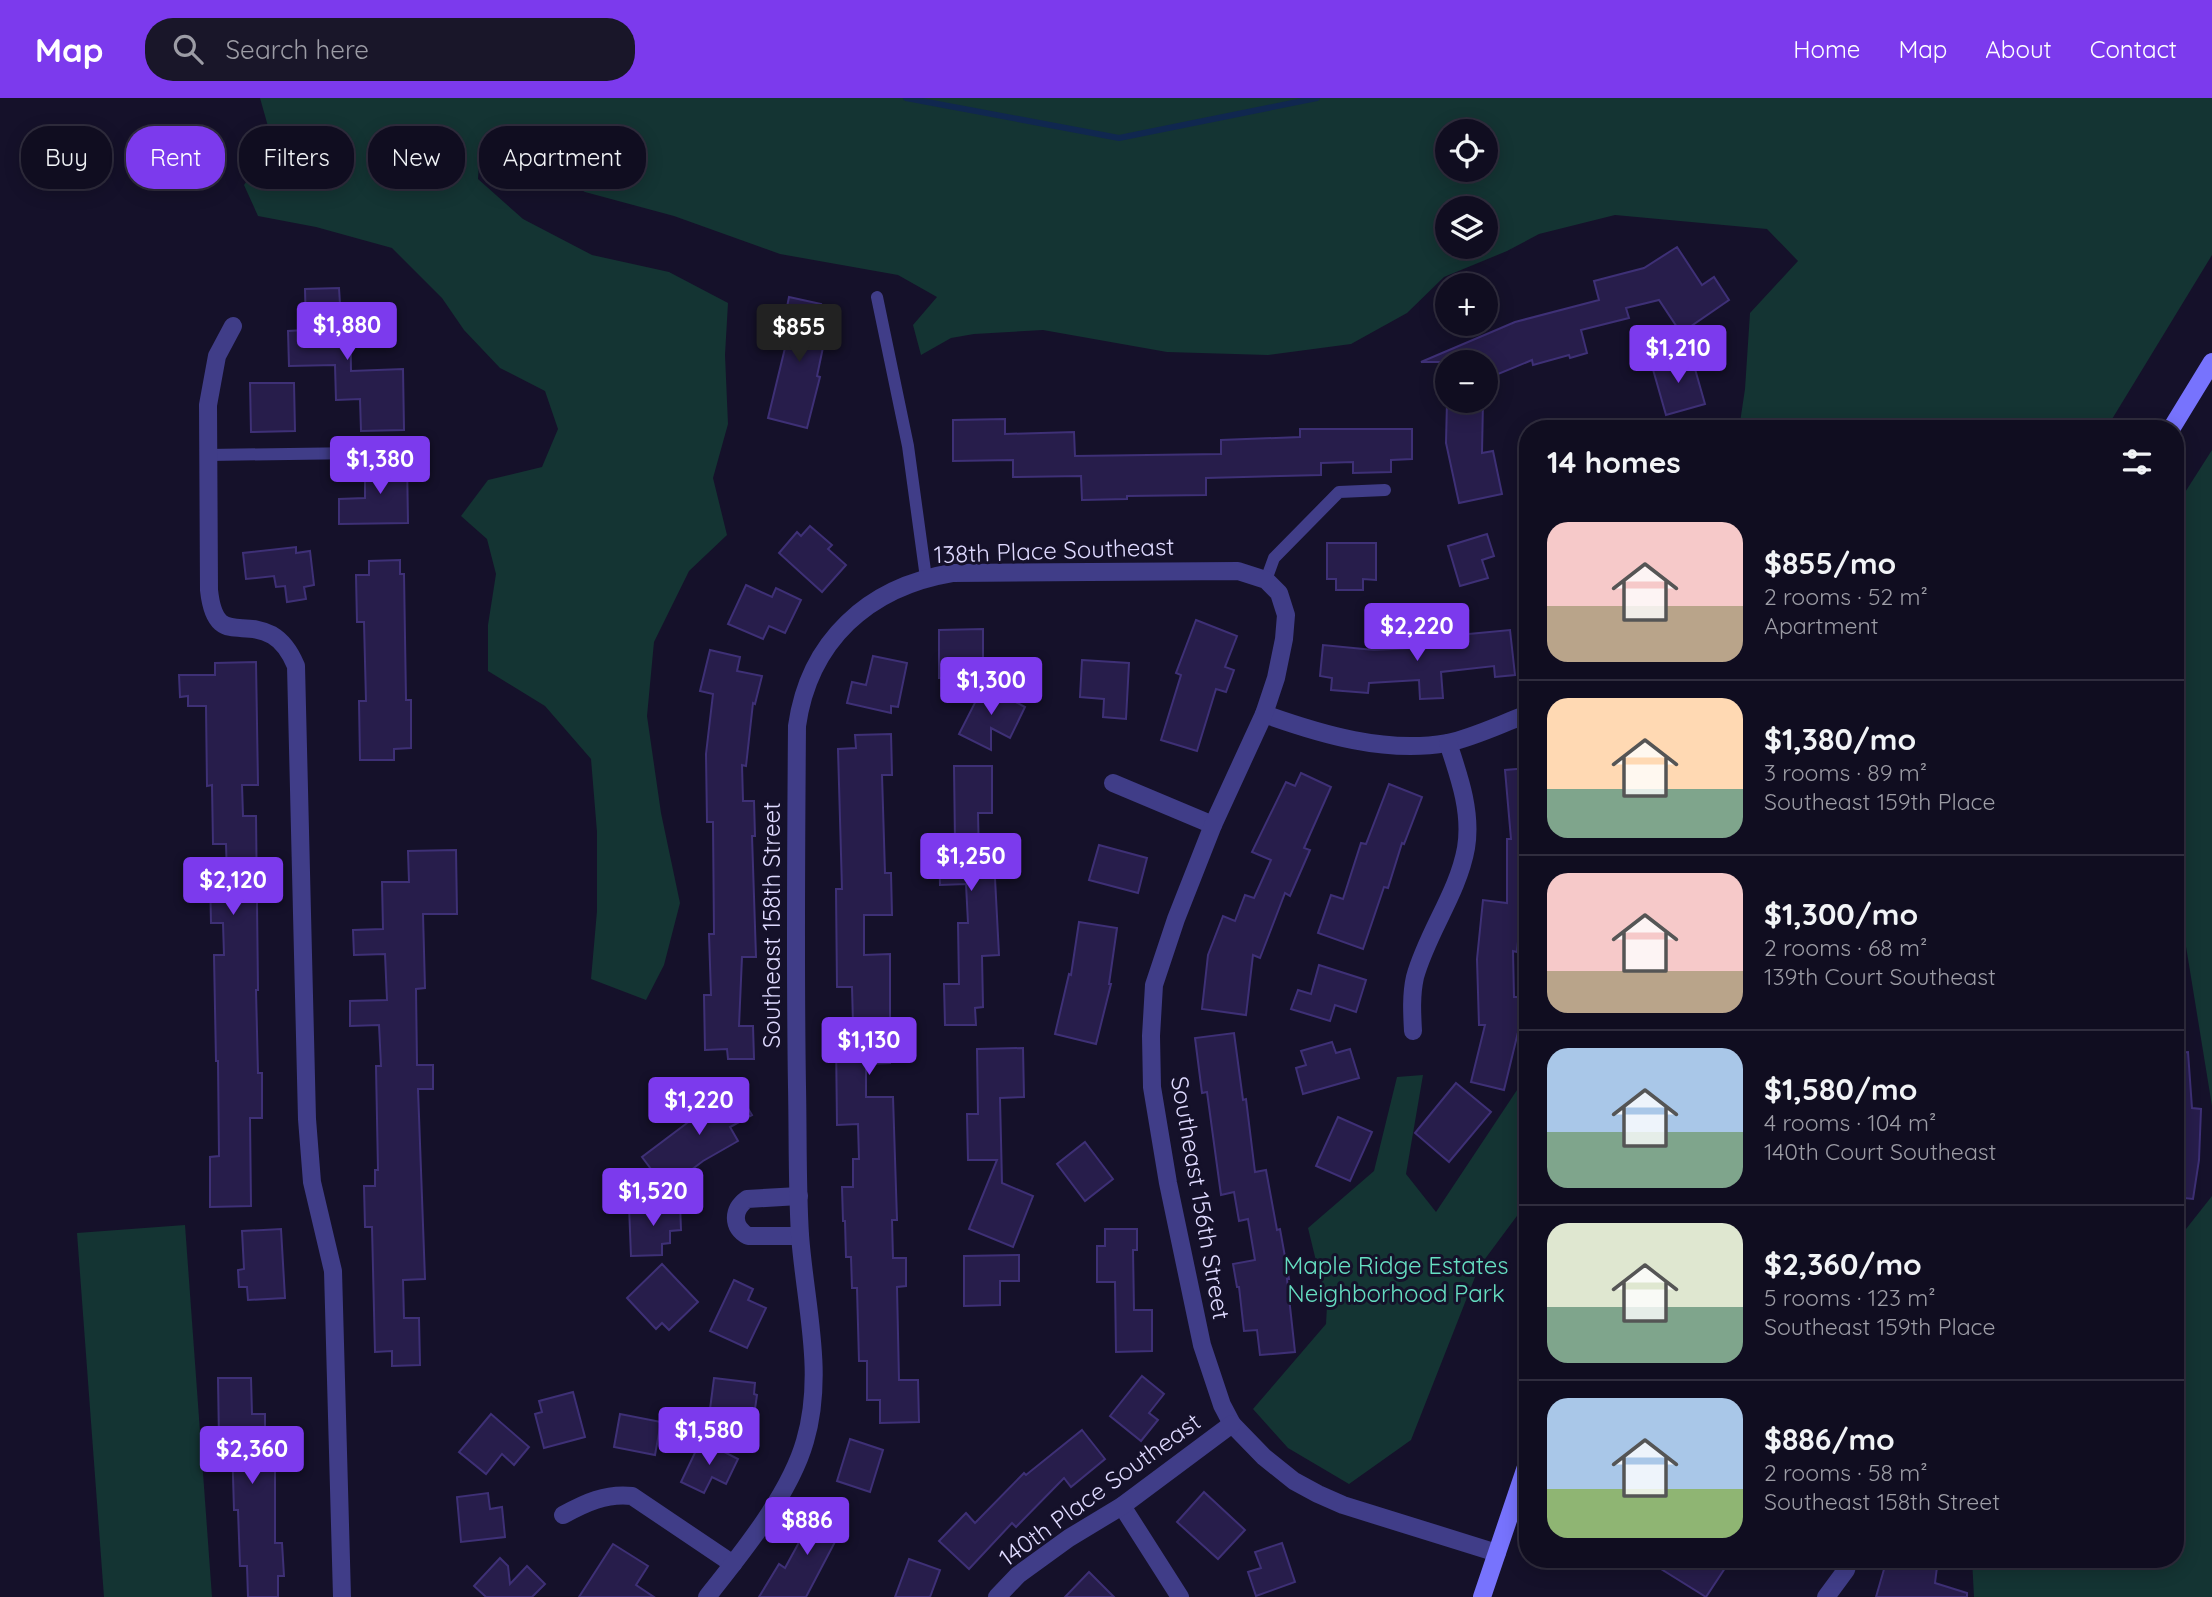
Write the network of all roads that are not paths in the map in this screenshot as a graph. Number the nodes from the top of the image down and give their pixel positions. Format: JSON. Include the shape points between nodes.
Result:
{"nodes":[{"id":1,"x":877,"y":297,"type":"dead end"},
{"id":2,"x":233,"y":326,"type":"dead end"},
{"id":3,"x":2212,"y":362,"type":"edge"},
{"id":4,"x":2177,"y":420,"type":"edge"},
{"id":5,"x":360,"y":453,"type":"dead end"},
{"id":6,"x":208,"y":455,"type":"junction"},
{"id":7,"x":1385,"y":490,"type":"dead end"},
{"id":8,"x":926,"y":578,"type":"junction"},
{"id":9,"x":1266,"y":580,"type":"junction"},
{"id":10,"x":1264,"y":714,"type":"junction"},
{"id":11,"x":1519,"y":717,"type":"edge"},
{"id":12,"x":797,"y":726,"type":"joint"},
{"id":13,"x":1448,"y":743,"type":"junction"},
{"id":14,"x":1113,"y":783,"type":"dead end"},
{"id":15,"x":1213,"y":825,"type":"junction"},
{"id":16,"x":1413,"y":1031,"type":"dead end"},
{"id":17,"x":799,"y":1196,"type":"junction"},
{"id":18,"x":800,"y":1236,"type":"junction"},
{"id":19,"x":1232,"y":1424,"type":"junction"},
{"id":20,"x":1519,"y":1488,"type":"edge"},
{"id":21,"x":1122,"y":1506,"type":"junction"},
{"id":22,"x":563,"y":1516,"type":"dead end"},
{"id":23,"x":1497,"y":1553,"type":"junction"},
{"id":24,"x":733,"y":1564,"type":"junction"},
{"id":25,"x":1847,"y":1568,"type":"edge"},
{"id":26,"x":342,"y":1597,"type":"edge"},
{"id":27,"x":707,"y":1597,"type":"edge"},
{"id":28,"x":997,"y":1597,"type":"edge"},
{"id":29,"x":1180,"y":1597,"type":"edge"},
{"id":30,"x":1482,"y":1597,"type":"edge"},
{"id":31,"x":1826,"y":1597,"type":"edge"}],
"edges":[{"from":1,"to":8,"type":"lane","via":[[908,446]]},
{"from":2,"to":6,"type":"street","via":[[211,379]]},
{"from":3,"to":4,"type":"main road"},
{"from":5,"to":6,"type":"lane"},
{"from":6,"to":26,"type":"street","via":[[209,590],[215,617],[224,625],[272,635],[291,654],[297,674],[307,1119],[312,1182],[333,1271]]},
{"from":7,"to":9,"type":"lane","via":[[1339,492],[1274,558]]},
{"from":8,"to":9,"type":"street","name":"138th Place Southeast","via":[[952,573],[1238,571]]},
{"from":8,"to":12,"type":"street","name":"138th Place Southeast","via":[[867,605],[832,639],[807,681]]},
{"from":9,"to":10,"type":"street","name":"Southeast 156th Street","via":[[1284,603],[1286,626]]},
{"from":10,"to":13,"type":"street","via":[[1352,740]]},
{"from":10,"to":15,"type":"street","name":"Southeast 156th Street"},
{"from":11,"to":13,"type":"street"},
{"from":12,"to":17,"type":"street","name":"Southeast 158th Street"},
{"from":13,"to":16,"type":"street","via":[[1464,796],[1466,845],[1461,870],[1420,961],[1412,1001]]},
{"from":14,"to":15,"type":"street"},
{"from":15,"to":19,"type":"street","name":"Southeast 156th Street","via":[[1154,985],[1150,1035],[1152,1087],[1168,1183],[1202,1345]]},
{"from":17,"to":18,"type":"street","name":"Southeast 158th Street"},
{"from":17,"to":18,"type":"street","via":[[747,1199],[735,1218],[748,1236]]},
{"from":18,"to":24,"type":"street","name":"Southeast 158th Street","via":[[814,1364],[811,1413],[805,1441],[781,1493]]},
{"from":19,"to":21,"type":"street","name":"140th Place Southeast"},
{"from":19,"to":23,"type":"street","name":"Southeast 156th Street","via":[[1264,1457],[1318,1494]]},
{"from":20,"to":23,"type":"main road"},
{"from":21,"to":28,"type":"street","name":"140th Place Southeast","via":[[1018,1575]]},
{"from":21,"to":29,"type":"street"},
{"from":22,"to":24,"type":"street","via":[[601,1497],[632,1496]]},
{"from":23,"to":30,"type":"main road"},
{"from":24,"to":27,"type":"street","name":"Southeast 158th Street"},
{"from":25,"to":31,"type":"street"}]}
